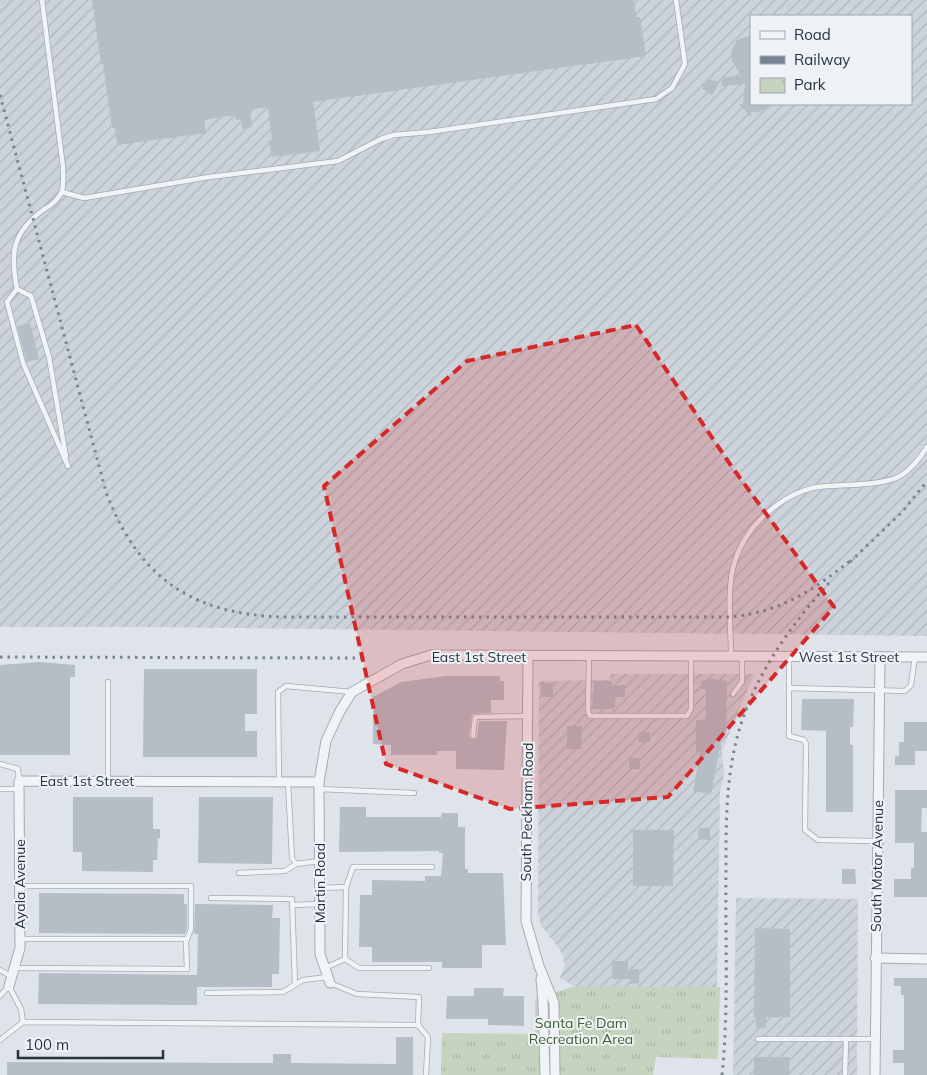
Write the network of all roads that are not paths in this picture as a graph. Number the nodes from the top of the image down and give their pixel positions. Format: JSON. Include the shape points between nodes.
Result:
{"nodes":[{"id":1,"x":42,"y":0,"type":"edge"},
{"id":2,"x":676,"y":0,"type":"edge"},
{"id":3,"x":62,"y":192,"type":"junction"},
{"id":4,"x":18,"y":289,"type":"junction"},
{"id":5,"x":927,"y":447,"type":"edge"},
{"id":6,"x":528,"y":656,"type":"junction"},
{"id":7,"x":589,"y":656,"type":"junction"},
{"id":8,"x":692,"y":657,"type":"junction"},
{"id":9,"x":731,"y":657,"type":"junction"},
{"id":10,"x":742,"y":657,"type":"junction"},
{"id":11,"x":772,"y":657,"type":"joint"},
{"id":12,"x":788,"y":657,"type":"junction"},
{"id":13,"x":880,"y":657,"type":"junction"},
{"id":14,"x":915,"y":657,"type":"junction"},
{"id":15,"x":927,"y":657,"type":"edge"},
{"id":16,"x":108,"y":682,"type":"dead end"},
{"id":17,"x":789,"y":688,"type":"junction"},
{"id":18,"x":880,"y":691,"type":"junction"},
{"id":19,"x":352,"y":692,"type":"junction"},
{"id":20,"x":733,"y":694,"type":"dead end"},
{"id":21,"x":528,"y":716,"type":"junction"},
{"id":22,"x":473,"y":736,"type":"dead end"},
{"id":23,"x":0,"y":764,"type":"edge"},
{"id":24,"x":108,"y":781,"type":"junction"},
{"id":25,"x":284,"y":782,"type":"junction"},
{"id":26,"x":19,"y":785,"type":"junction"},
{"id":27,"x":319,"y":786,"type":"junction"},
{"id":28,"x":0,"y":789,"type":"edge"},
{"id":29,"x":414,"y":793,"type":"dead end"},
{"id":30,"x":877,"y":841,"type":"junction"},
{"id":31,"x":320,"y":861,"type":"junction"},
{"id":32,"x":296,"y":864,"type":"junction"},
{"id":33,"x":432,"y":867,"type":"dead end"},
{"id":34,"x":239,"y":873,"type":"dead end"},
{"id":35,"x":20,"y":886,"type":"junction"},
{"id":36,"x":346,"y":887,"type":"junction"},
{"id":37,"x":320,"y":888,"type":"junction"},
{"id":38,"x":211,"y":898,"type":"dead end"},
{"id":39,"x":320,"y":904,"type":"junction"},
{"id":40,"x":292,"y":905,"type":"junction"},
{"id":41,"x":20,"y":939,"type":"junction"},
{"id":42,"x":187,"y":939,"type":"junction"},
{"id":43,"x":875,"y":958,"type":"junction"},
{"id":44,"x":345,"y":959,"type":"junction"},
{"id":45,"x":927,"y":959,"type":"edge"},
{"id":46,"x":539,"y":966,"type":"junction"},
{"id":47,"x":14,"y":968,"type":"junction"},
{"id":48,"x":325,"y":968,"type":"junction"},
{"id":49,"x":429,"y":968,"type":"dead end"},
{"id":50,"x":0,"y":970,"type":"edge"},
{"id":51,"x":329,"y":980,"type":"junction"},
{"id":52,"x":11,"y":982,"type":"junction"},
{"id":53,"x":295,"y":984,"type":"junction"},
{"id":54,"x":207,"y":992,"type":"dead end"},
{"id":55,"x":0,"y":996,"type":"edge"},
{"id":56,"x":23,"y":1022,"type":"junction"},
{"id":57,"x":418,"y":1025,"type":"junction"},
{"id":58,"x":758,"y":1039,"type":"dead end"},
{"id":59,"x":875,"y":1039,"type":"junction"},
{"id":60,"x":0,"y":1040,"type":"edge"},
{"id":61,"x":846,"y":1040,"type":"junction"},
{"id":62,"x":426,"y":1075,"type":"edge"},
{"id":63,"x":545,"y":1075,"type":"edge"},
{"id":64,"x":555,"y":1075,"type":"edge"},
{"id":65,"x":845,"y":1075,"type":"edge"},
{"id":66,"x":875,"y":1075,"type":"edge"}],
"edges":[{"from":1,"to":3,"type":"lane","via":[[63,167]]},
{"from":2,"to":3,"type":"lane","via":[[685,64],[672,88],[656,98],[394,135],[338,161],[209,177],[84,198]]},
{"from":3,"to":4,"type":"lane","via":[[21,231],[14,246]]},
{"from":4,"to":4,"type":"lane","via":[[7,302],[23,363],[68,466],[49,357],[31,296]]},
{"from":5,"to":9,"type":"lane","via":[[898,477],[862,484],[823,486],[784,499],[754,524],[734,561],[730,596]]},
{"from":6,"to":7,"type":"street","name":"East 1st Street"},
{"from":6,"to":19,"type":"street","name":"East 1st Street","via":[[431,655],[402,664]]},
{"from":6,"to":21,"type":"street","name":"South Peckham Road"},
{"from":7,"to":8,"type":"street","name":"East 1st Street"},
{"from":7,"to":8,"type":"lane","via":[[590,716],[687,716],[691,709]]},
{"from":8,"to":9,"type":"street","name":"East 1st Street"},
{"from":9,"to":10,"type":"street","name":"East 1st Street"},
{"from":10,"to":11,"type":"street","name":"East 1st Street"},
{"from":10,"to":20,"type":"lane","via":[[742,682]]},
{"from":11,"to":12,"type":"street","name":"West 1st Street"},
{"from":12,"to":13,"type":"street","name":"West 1st Street"},
{"from":12,"to":17,"type":"lane"},
{"from":13,"to":14,"type":"street","name":"West 1st Street"},
{"from":13,"to":18,"type":"street","name":"South Motor Avenue"},
{"from":14,"to":15,"type":"street","name":"West 1st Street"},
{"from":14,"to":18,"type":"lane","via":[[910,688]]},
{"from":16,"to":24,"type":"lane"},
{"from":17,"to":18,"type":"lane"},
{"from":17,"to":30,"type":"lane","via":[[789,736],[804,740],[806,744],[805,830],[818,840]]},
{"from":18,"to":30,"type":"street","name":"South Motor Avenue"},
{"from":19,"to":25,"type":"lane","via":[[286,686],[278,692]]},
{"from":19,"to":27,"type":"street","name":"East 1st Street","via":[[326,741]]},
{"from":21,"to":22,"type":"lane","via":[[475,717]]},
{"from":21,"to":46,"type":"street","name":"South Peckham Road","via":[[526,921]]},
{"from":23,"to":26,"type":"lane","via":[[18,768]]},
{"from":24,"to":25,"type":"street","name":"East 1st Street"},
{"from":24,"to":26,"type":"street","name":"East 1st Street"},
{"from":25,"to":27,"type":"street","name":"East 1st Street"},
{"from":25,"to":32,"type":"lane","via":[[292,858]]},
{"from":26,"to":28,"type":"lane"},
{"from":26,"to":35,"type":"street","name":"Ayala Avenue"},
{"from":27,"to":29,"type":"lane"},
{"from":27,"to":31,"type":"street","name":"Martin Road"},
{"from":30,"to":43,"type":"street","name":"South Motor Avenue"},
{"from":31,"to":32,"type":"lane"},
{"from":31,"to":37,"type":"street","name":"Martin Road"},
{"from":32,"to":34,"type":"lane","via":[[285,871]]},
{"from":33,"to":36,"type":"lane","via":[[353,867]]},
{"from":35,"to":41,"type":"street","name":"Ayala Avenue"},
{"from":35,"to":42,"type":"lane","via":[[191,886],[191,929]]},
{"from":36,"to":37,"type":"lane"},
{"from":36,"to":44,"type":"lane"},
{"from":37,"to":39,"type":"street","name":"Martin Road"},
{"from":38,"to":40,"type":"lane","via":[[292,899]]},
{"from":39,"to":40,"type":"lane"},
{"from":39,"to":48,"type":"street","name":"Martin Road","via":[[320,954]]},
{"from":40,"to":53,"type":"lane"},
{"from":41,"to":42,"type":"lane"},
{"from":41,"to":47,"type":"street","name":"Ayala Avenue"},
{"from":42,"to":47,"type":"lane","via":[[187,969]]},
{"from":43,"to":45,"type":"street"},
{"from":43,"to":59,"type":"street","name":"South Motor Avenue"},
{"from":44,"to":48,"type":"lane"},
{"from":44,"to":49,"type":"lane","via":[[359,968]]},
{"from":46,"to":63,"type":"street","via":[[544,1002]]},
{"from":46,"to":64,"type":"street","via":[[554,1004]]},
{"from":47,"to":52,"type":"street","name":"Ayala Avenue"},
{"from":48,"to":51,"type":"street","name":"Martin Road"},
{"from":50,"to":52,"type":"lane"},
{"from":51,"to":53,"type":"lane","via":[[303,980]]},
{"from":51,"to":57,"type":"lane","via":[[356,994],[419,996]]},
{"from":52,"to":55,"type":"lane"},
{"from":52,"to":56,"type":"lane"},
{"from":53,"to":54,"type":"lane","via":[[283,992]]},
{"from":56,"to":57,"type":"lane"},
{"from":56,"to":60,"type":"lane"},
{"from":57,"to":62,"type":"lane","via":[[428,1037]]},
{"from":58,"to":61,"type":"lane"},
{"from":59,"to":61,"type":"lane"},
{"from":59,"to":66,"type":"street","name":"South Motor Avenue"},
{"from":61,"to":65,"type":"lane"}]}
